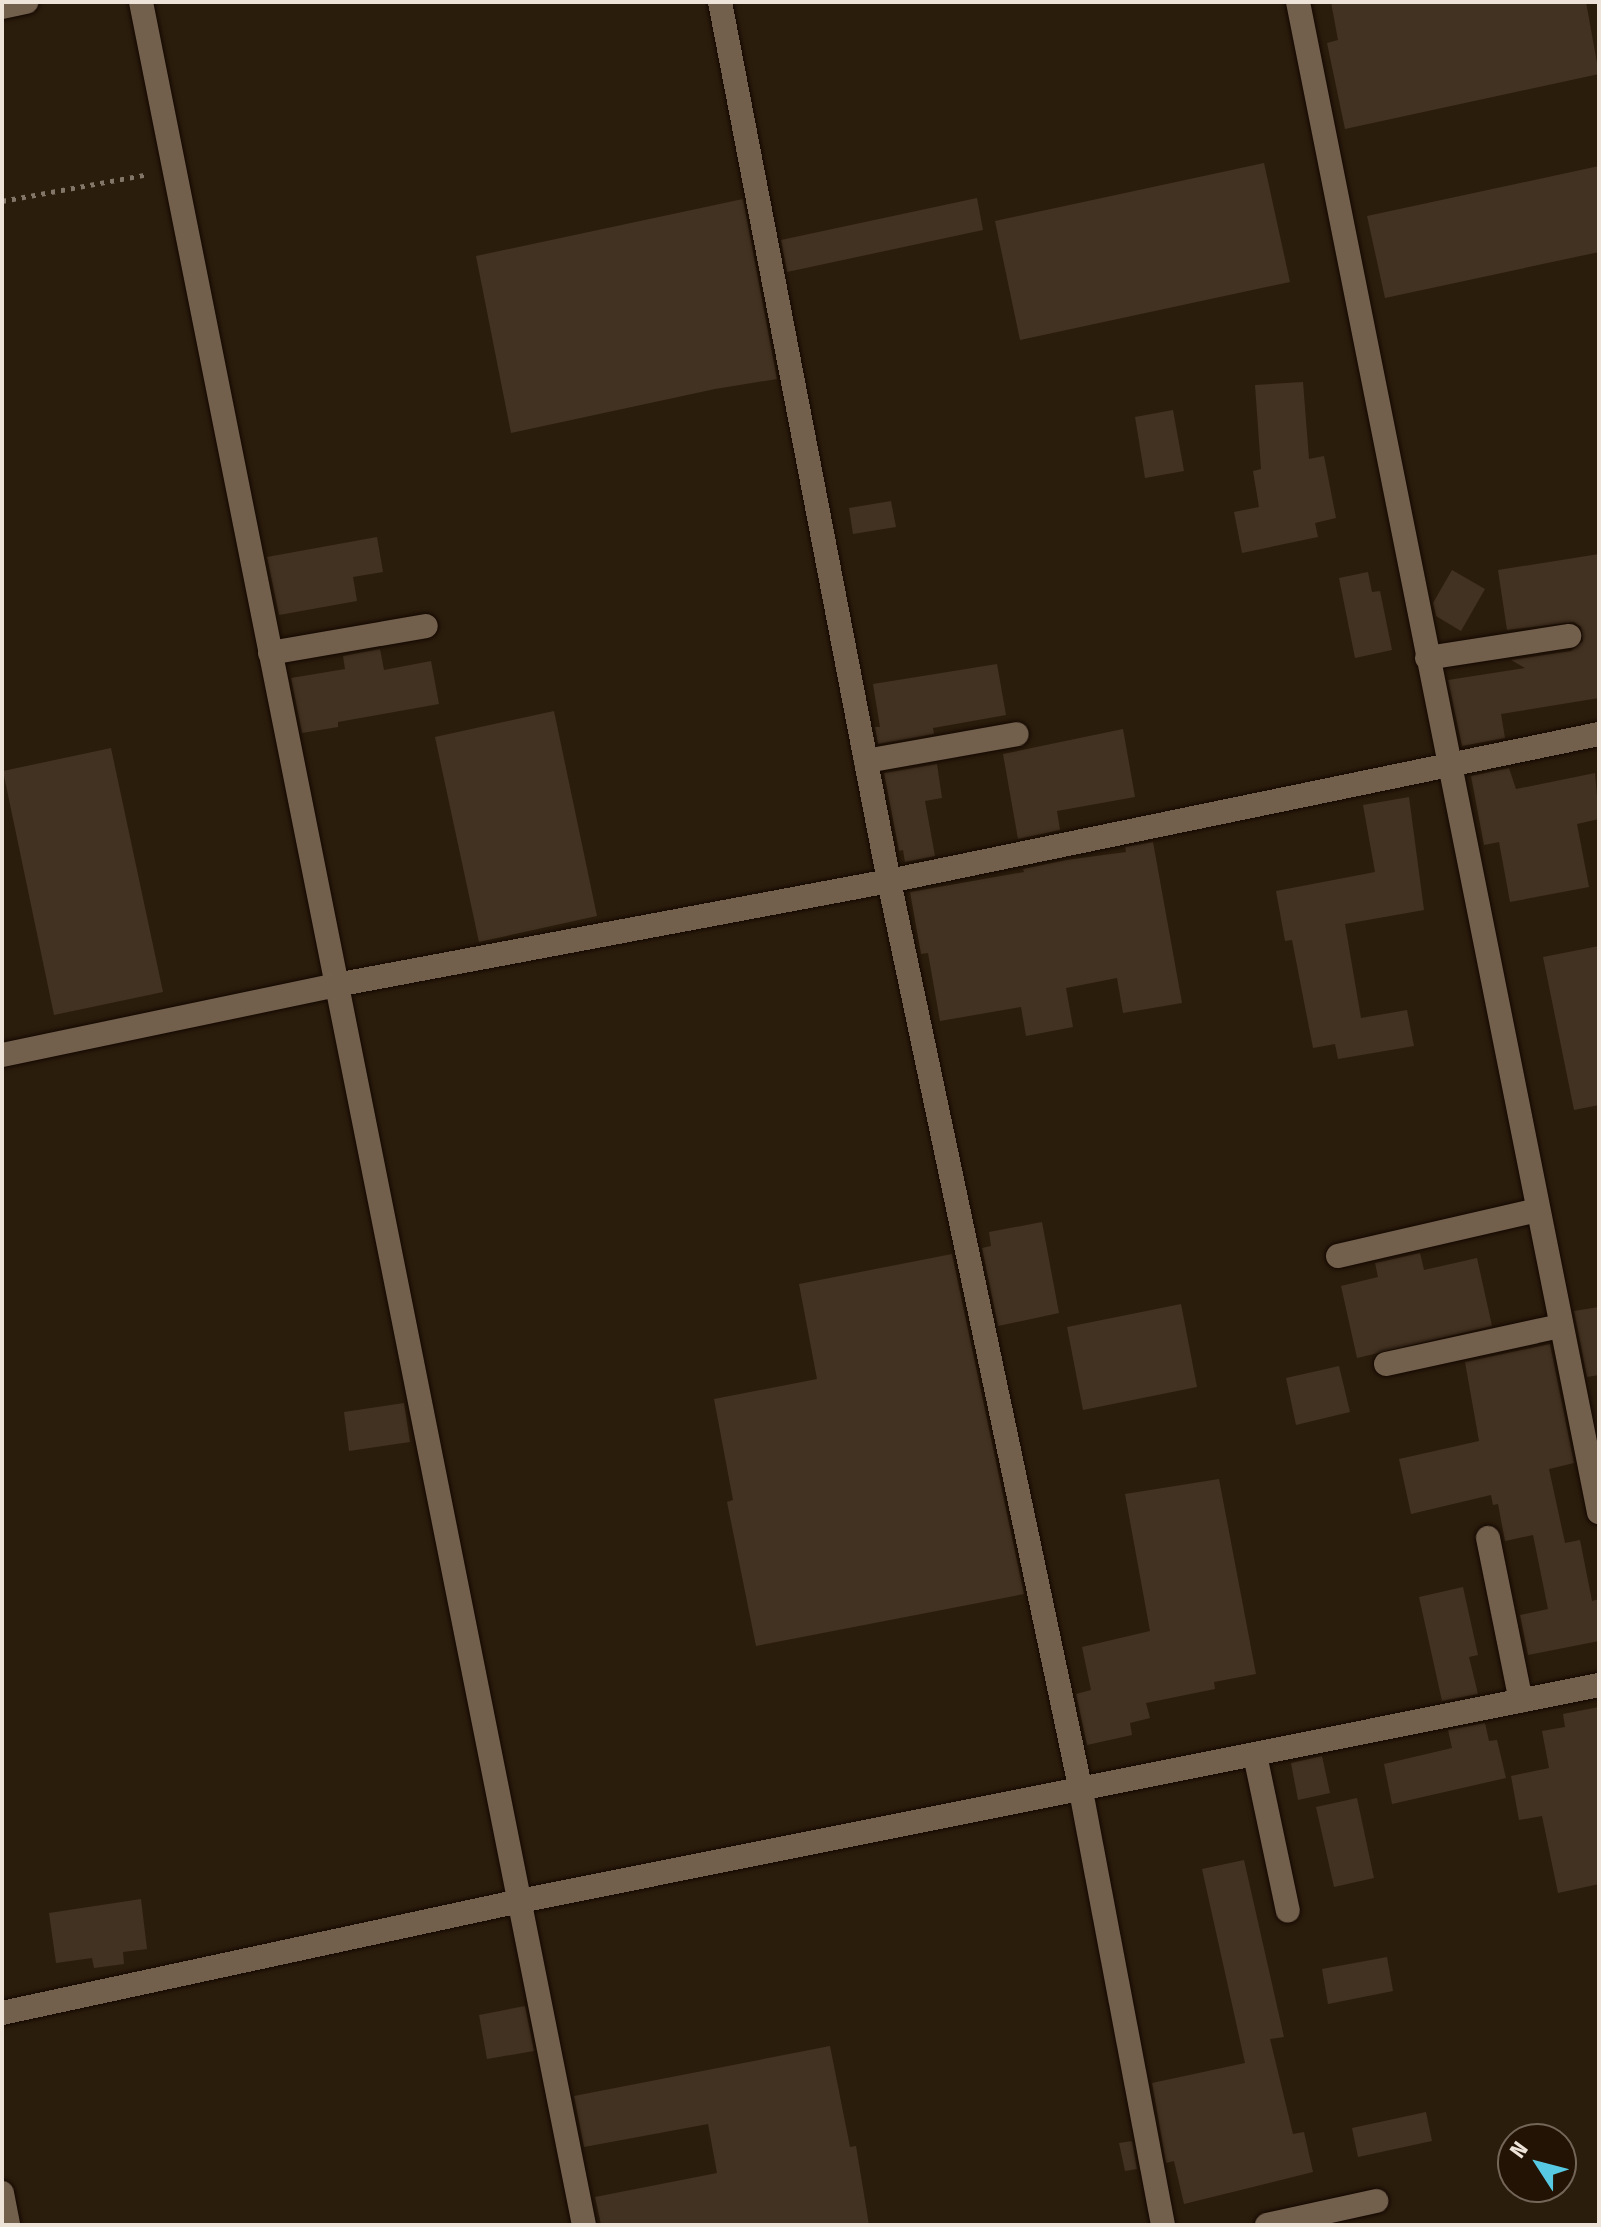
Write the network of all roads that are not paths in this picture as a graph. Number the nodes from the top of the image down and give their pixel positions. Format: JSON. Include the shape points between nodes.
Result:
{"nodes":[{"id":1,"x":26,"y":2,"type":"edge"},
{"id":2,"x":141,"y":2,"type":"edge"},
{"id":3,"x":720,"y":2,"type":"edge"},
{"id":4,"x":1298,"y":2,"type":"edge"},
{"id":5,"x":2,"y":7,"type":"edge"},
{"id":6,"x":426,"y":626,"type":"dead end"},
{"id":7,"x":1569,"y":636,"type":"dead end"},
{"id":8,"x":270,"y":653,"type":"junction"},
{"id":9,"x":1427,"y":658,"type":"junction"},
{"id":10,"x":1017,"y":734,"type":"dead end"},
{"id":11,"x":1599,"y":734,"type":"edge"},
{"id":12,"x":866,"y":761,"type":"junction"},
{"id":13,"x":1448,"y":765,"type":"junction"},
{"id":14,"x":889,"y":881,"type":"junction"},
{"id":15,"x":336,"y":985,"type":"junction"},
{"id":16,"x":2,"y":1055,"type":"edge"},
{"id":17,"x":1538,"y":1210,"type":"junction"},
{"id":18,"x":1338,"y":1256,"type":"dead end"},
{"id":19,"x":1561,"y":1326,"type":"junction"},
{"id":20,"x":1386,"y":1364,"type":"dead end"},
{"id":21,"x":1599,"y":1507,"type":"edge"},
{"id":22,"x":1488,"y":1538,"type":"dead end"},
{"id":23,"x":1599,"y":1685,"type":"edge"},
{"id":24,"x":1521,"y":1701,"type":"junction"},
{"id":25,"x":1255,"y":1755,"type":"junction"},
{"id":26,"x":1081,"y":1791,"type":"junction"},
{"id":27,"x":520,"y":1901,"type":"junction"},
{"id":28,"x":1288,"y":1911,"type":"dead end"},
{"id":29,"x":2,"y":2013,"type":"edge"},
{"id":30,"x":2,"y":2193,"type":"edge"},
{"id":31,"x":1376,"y":2201,"type":"dead end"},
{"id":32,"x":8,"y":2225,"type":"edge"},
{"id":33,"x":584,"y":2225,"type":"edge"},
{"id":34,"x":1163,"y":2225,"type":"edge"},
{"id":35,"x":1267,"y":2225,"type":"edge"}],
"edges":[{"from":1,"to":5,"type":"street"},
{"from":2,"to":8,"type":"street"},
{"from":3,"to":12,"type":"street"},
{"from":4,"to":9,"type":"street"},
{"from":6,"to":8,"type":"street"},
{"from":7,"to":9,"type":"street"},
{"from":8,"to":15,"type":"street"},
{"from":9,"to":13,"type":"street"},
{"from":10,"to":12,"type":"street"},
{"from":11,"to":13,"type":"street"},
{"from":12,"to":14,"type":"street"},
{"from":13,"to":14,"type":"street"},
{"from":13,"to":17,"type":"street"},
{"from":14,"to":15,"type":"street"},
{"from":14,"to":26,"type":"street"},
{"from":15,"to":16,"type":"street"},
{"from":15,"to":27,"type":"street"},
{"from":17,"to":18,"type":"street"},
{"from":17,"to":19,"type":"street"},
{"from":19,"to":20,"type":"street"},
{"from":19,"to":21,"type":"street"},
{"from":22,"to":24,"type":"street"},
{"from":23,"to":24,"type":"street"},
{"from":24,"to":25,"type":"street"},
{"from":25,"to":26,"type":"street"},
{"from":25,"to":28,"type":"street"},
{"from":26,"to":27,"type":"street"},
{"from":26,"to":34,"type":"street"},
{"from":27,"to":29,"type":"street"},
{"from":27,"to":33,"type":"street"},
{"from":30,"to":32,"type":"street"},
{"from":31,"to":35,"type":"street"}]}
